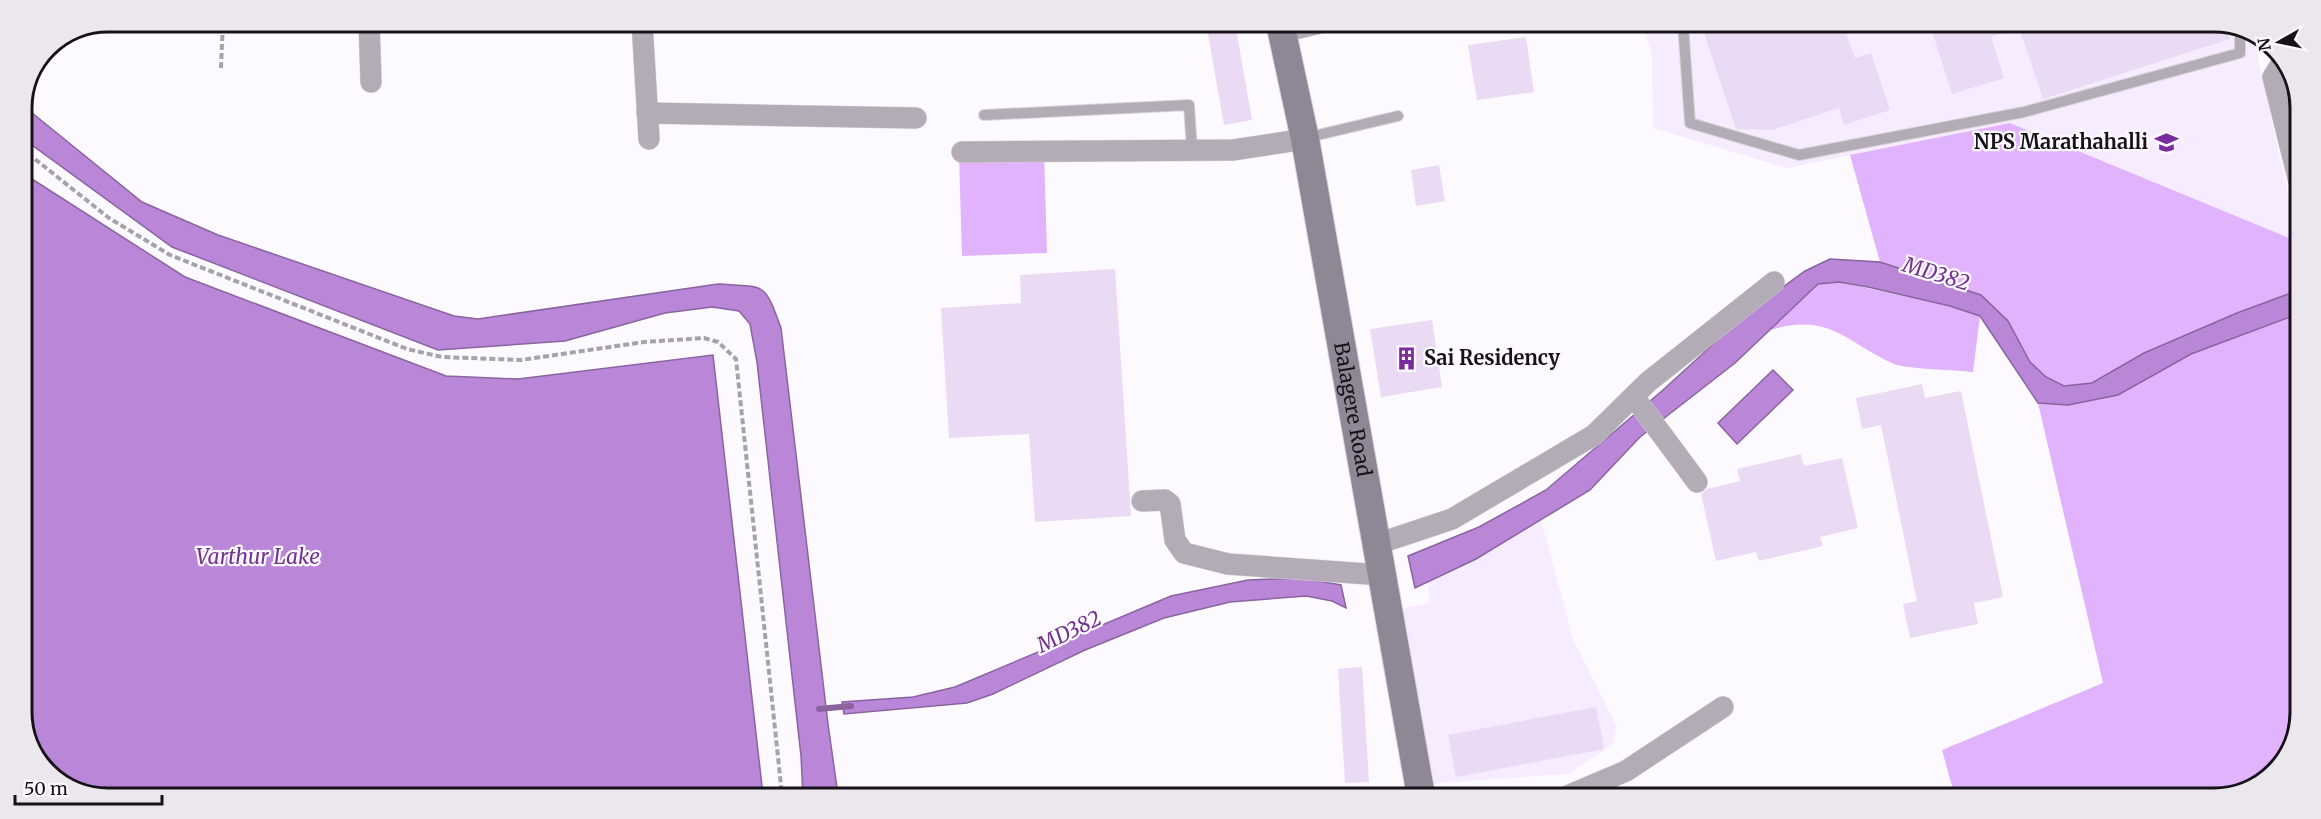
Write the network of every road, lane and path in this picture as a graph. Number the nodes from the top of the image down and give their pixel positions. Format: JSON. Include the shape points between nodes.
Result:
{"nodes":[{"id":1,"x":223,"y":32,"type":"edge"},
{"id":2,"x":369,"y":32,"type":"edge"},
{"id":3,"x":643,"y":32,"type":"edge"},
{"id":4,"x":1282,"y":32,"type":"edge"},
{"id":5,"x":1684,"y":32,"type":"edge"},
{"id":6,"x":2240,"y":37,"type":"edge"},
{"id":7,"x":221,"y":68,"type":"dead end"},
{"id":8,"x":2279,"y":72,"type":"edge"},
{"id":9,"x":371,"y":82,"type":"dead end"},
{"id":10,"x":647,"y":113,"type":"junction"},
{"id":11,"x":984,"y":115,"type":"dead end"},
{"id":12,"x":1398,"y":116,"type":"dead end"},
{"id":13,"x":916,"y":118,"type":"dead end"},
{"id":14,"x":2289,"y":128,"type":"edge"},
{"id":15,"x":649,"y":139,"type":"dead end"},
{"id":16,"x":1305,"y":139,"type":"junction"},
{"id":17,"x":1192,"y":150,"type":"junction"},
{"id":18,"x":962,"y":152,"type":"dead end"},
{"id":19,"x":31,"y":156,"type":"edge"},
{"id":20,"x":1774,"y":282,"type":"dead end"},
{"id":21,"x":1637,"y":401,"type":"junction"},
{"id":22,"x":1697,"y":482,"type":"dead end"},
{"id":23,"x":1142,"y":501,"type":"dead end"},
{"id":24,"x":1377,"y":544,"type":"junction"},
{"id":25,"x":1382,"y":575,"type":"junction"},
{"id":26,"x":1723,"y":707,"type":"dead end"},
{"id":27,"x":781,"y":788,"type":"edge"},
{"id":28,"x":1420,"y":788,"type":"edge"},
{"id":29,"x":1586,"y":788,"type":"edge"}],
"edges":[{"from":1,"to":7,"type":"path"},
{"from":2,"to":9,"type":"street"},
{"from":3,"to":10,"type":"street"},
{"from":4,"to":16,"type":"street","name":"Balagere Road"},
{"from":5,"to":6,"type":"lane","via":[[1690,123],[1799,155],[2024,112],[2240,53]]},
{"from":8,"to":14,"type":"street"},
{"from":10,"to":13,"type":"street"},
{"from":10,"to":15,"type":"street"},
{"from":11,"to":17,"type":"lane","via":[[1189,105]]},
{"from":12,"to":16,"type":"lane"},
{"from":16,"to":17,"type":"street","via":[[1233,150]]},
{"from":16,"to":24,"type":"street","name":"Balagere Road"},
{"from":17,"to":18,"type":"street"},
{"from":19,"to":27,"type":"path","via":[[109,218],[170,255],[407,350],[442,357],[521,360],[645,342],[704,338],[730,351],[736,358]]},
{"from":20,"to":21,"type":"street","via":[[1648,382]]},
{"from":21,"to":22,"type":"street"},
{"from":21,"to":24,"type":"street","via":[[1594,435],[1452,519]]},
{"from":23,"to":25,"type":"street","via":[[1165,500],[1170,504],[1175,540],[1184,553],[1228,564]]},
{"from":24,"to":25,"type":"street","name":"Balagere Road"},
{"from":25,"to":28,"type":"street","name":"Balagere Road"},
{"from":26,"to":29,"type":"street","via":[[1626,771]]}]}
